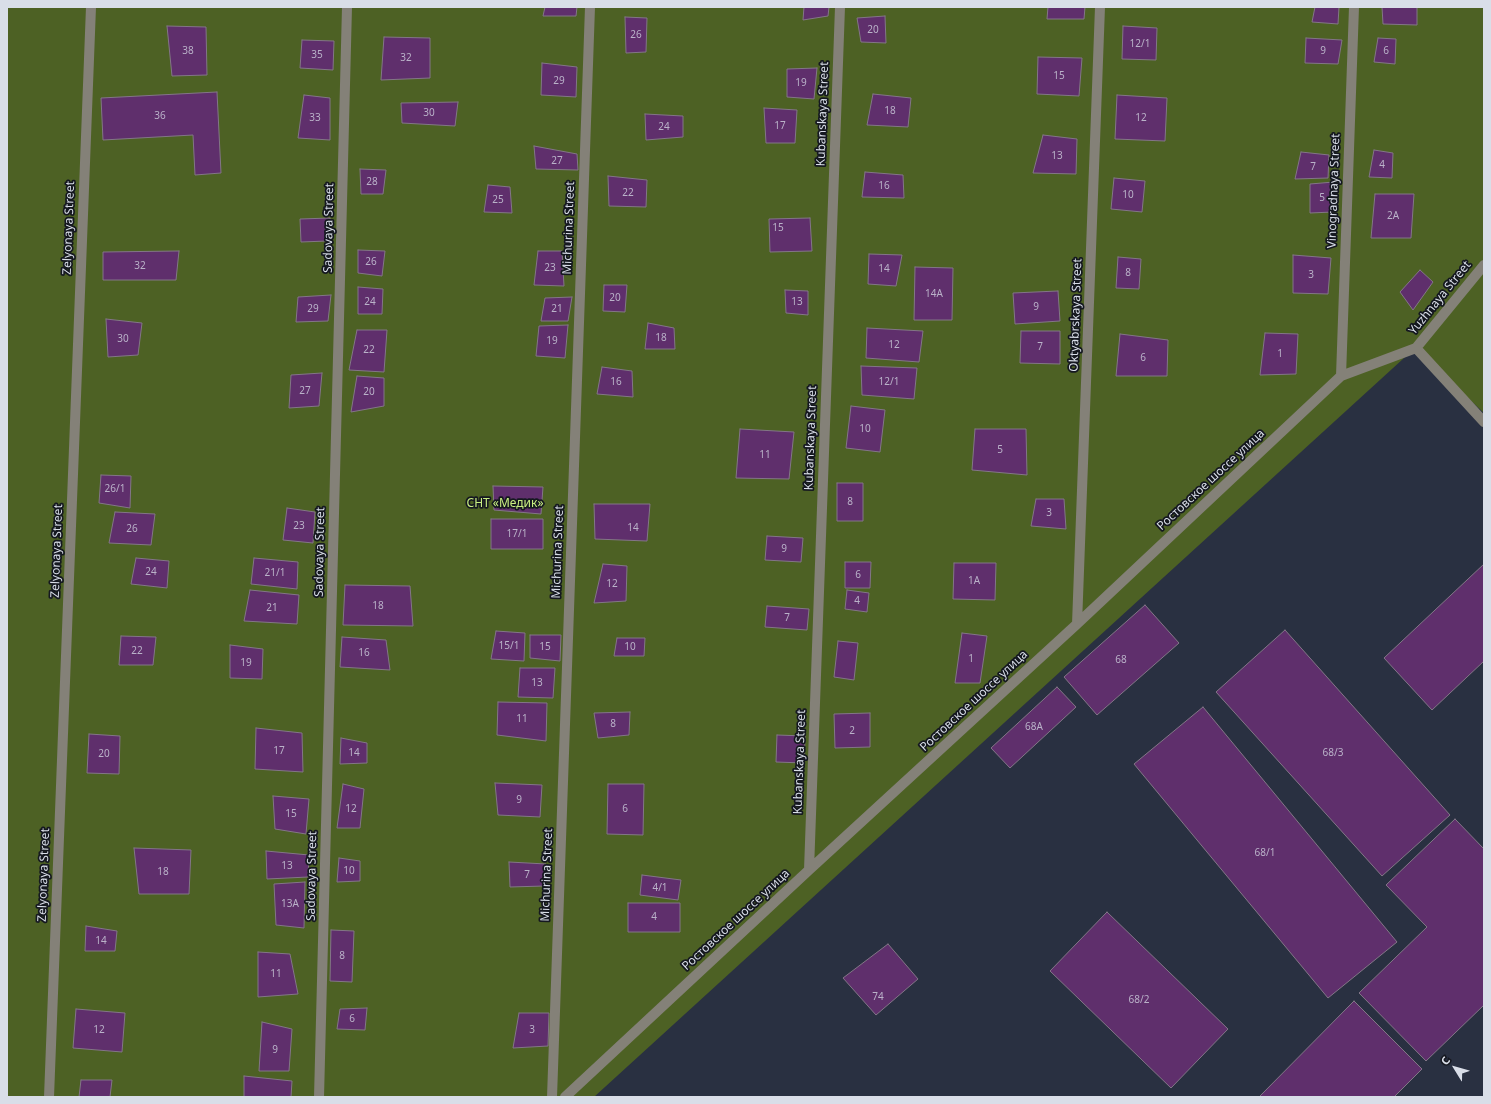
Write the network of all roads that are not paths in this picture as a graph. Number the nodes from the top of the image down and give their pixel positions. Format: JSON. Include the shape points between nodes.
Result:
{"nodes":[{"id":1,"x":91,"y":7,"type":"edge"},
{"id":2,"x":347,"y":7,"type":"edge"},
{"id":3,"x":590,"y":7,"type":"edge"},
{"id":4,"x":840,"y":7,"type":"edge"},
{"id":5,"x":1100,"y":7,"type":"edge"},
{"id":6,"x":1354,"y":7,"type":"edge"},
{"id":7,"x":1484,"y":265,"type":"edge"},
{"id":8,"x":1416,"y":348,"type":"junction"},
{"id":9,"x":1341,"y":376,"type":"junction"},
{"id":10,"x":1484,"y":422,"type":"edge"},
{"id":11,"x":1077,"y":624,"type":"junction"},
{"id":12,"x":809,"y":870,"type":"junction"},
{"id":13,"x":49,"y":1097,"type":"edge"},
{"id":14,"x":320,"y":1097,"type":"edge"},
{"id":15,"x":552,"y":1097,"type":"edge"},
{"id":16,"x":565,"y":1097,"type":"edge"}],
"edges":[{"from":1,"to":13,"type":"street","name":"Zelyonaya Street"},
{"from":2,"to":14,"type":"street","name":"Sadovaya Street"},
{"from":3,"to":15,"type":"street","name":"Michurina Street"},
{"from":4,"to":12,"type":"street","name":"Kubanskaya Street"},
{"from":5,"to":11,"type":"street","name":"Oktyabrskaya Street"},
{"from":6,"to":9,"type":"street","name":"Vinogradnaya Street"},
{"from":7,"to":8,"type":"street","name":"Yuzhnaya Street"},
{"from":8,"to":9,"type":"street","name":"Ростовское шоссе улица"},
{"from":8,"to":10,"type":"street"},
{"from":9,"to":11,"type":"street","name":"Ростовское шоссе улица"},
{"from":11,"to":12,"type":"street","name":"Ростовское шоссе улица"},
{"from":12,"to":16,"type":"street","name":"Ростовское шоссе улица"}]}
